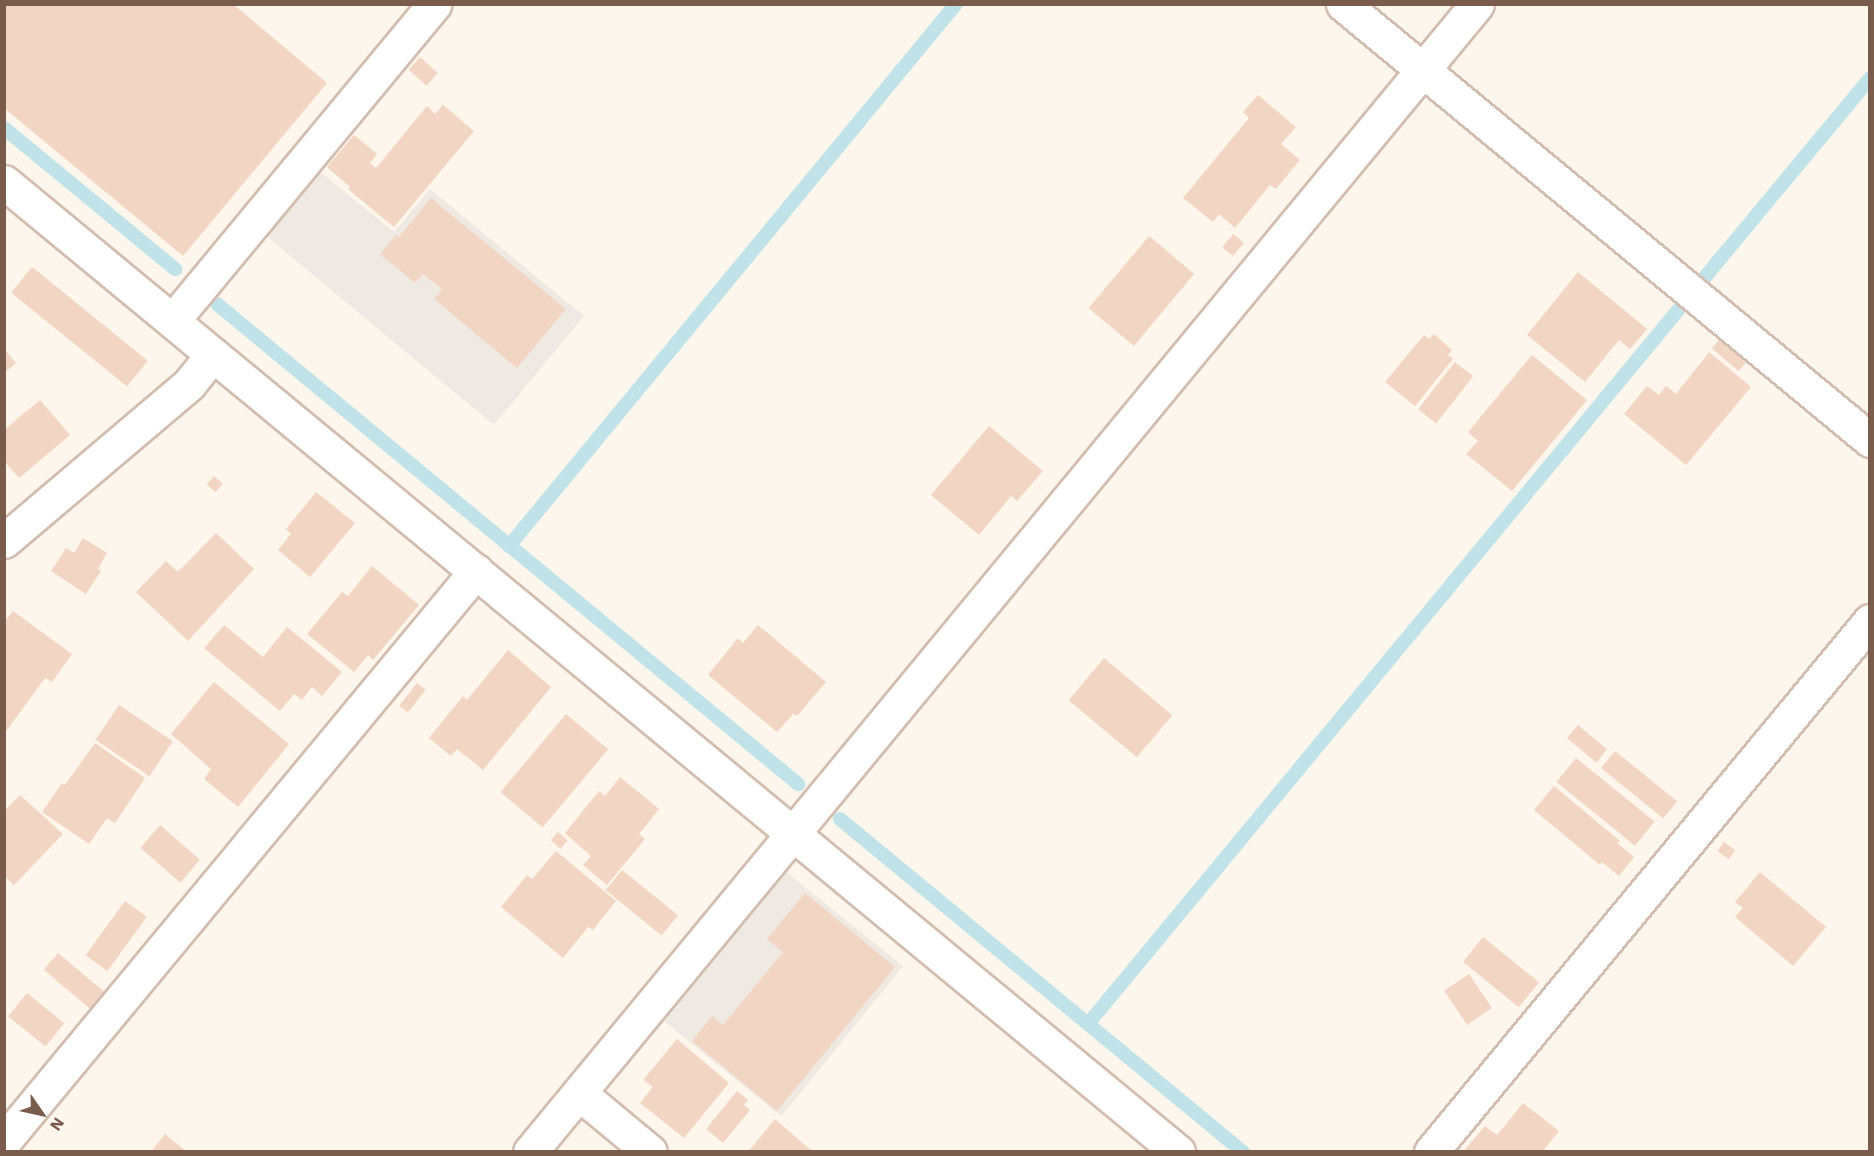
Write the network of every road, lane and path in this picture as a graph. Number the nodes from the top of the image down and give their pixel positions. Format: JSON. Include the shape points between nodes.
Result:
{"nodes":[{"id":1,"x":434,"y":4,"type":"edge"},
{"id":2,"x":1343,"y":4,"type":"edge"},
{"id":3,"x":1477,"y":4,"type":"edge"},
{"id":4,"x":1422,"y":70,"type":"junction"},
{"id":5,"x":4,"y":182,"type":"edge"},
{"id":6,"x":173,"y":320,"type":"junction"},
{"id":7,"x":213,"y":354,"type":"junction"},
{"id":8,"x":1869,"y":440,"type":"edge"},
{"id":9,"x":4,"y":541,"type":"edge"},
{"id":10,"x":476,"y":571,"type":"junction"},
{"id":11,"x":1869,"y":621,"type":"edge"},
{"id":12,"x":793,"y":833,"type":"junction"},
{"id":13,"x":579,"y":1093,"type":"junction"},
{"id":14,"x":4,"y":1141,"type":"edge"},
{"id":15,"x":530,"y":1152,"type":"edge"},
{"id":16,"x":650,"y":1152,"type":"edge"},
{"id":17,"x":1178,"y":1152,"type":"edge"},
{"id":18,"x":1431,"y":1152,"type":"edge"}],
"edges":[{"from":1,"to":6,"type":"street"},
{"from":2,"to":4,"type":"street"},
{"from":3,"to":4,"type":"street"},
{"from":4,"to":8,"type":"street"},
{"from":4,"to":12,"type":"street"},
{"from":5,"to":6,"type":"street"},
{"from":6,"to":7,"type":"street"},
{"from":7,"to":9,"type":"street","via":[[189,384]]},
{"from":7,"to":10,"type":"street"},
{"from":10,"to":12,"type":"street"},
{"from":10,"to":14,"type":"street"},
{"from":11,"to":18,"type":"street"},
{"from":12,"to":13,"type":"street"},
{"from":12,"to":17,"type":"street"},
{"from":13,"to":15,"type":"street"},
{"from":13,"to":16,"type":"street"}]}
